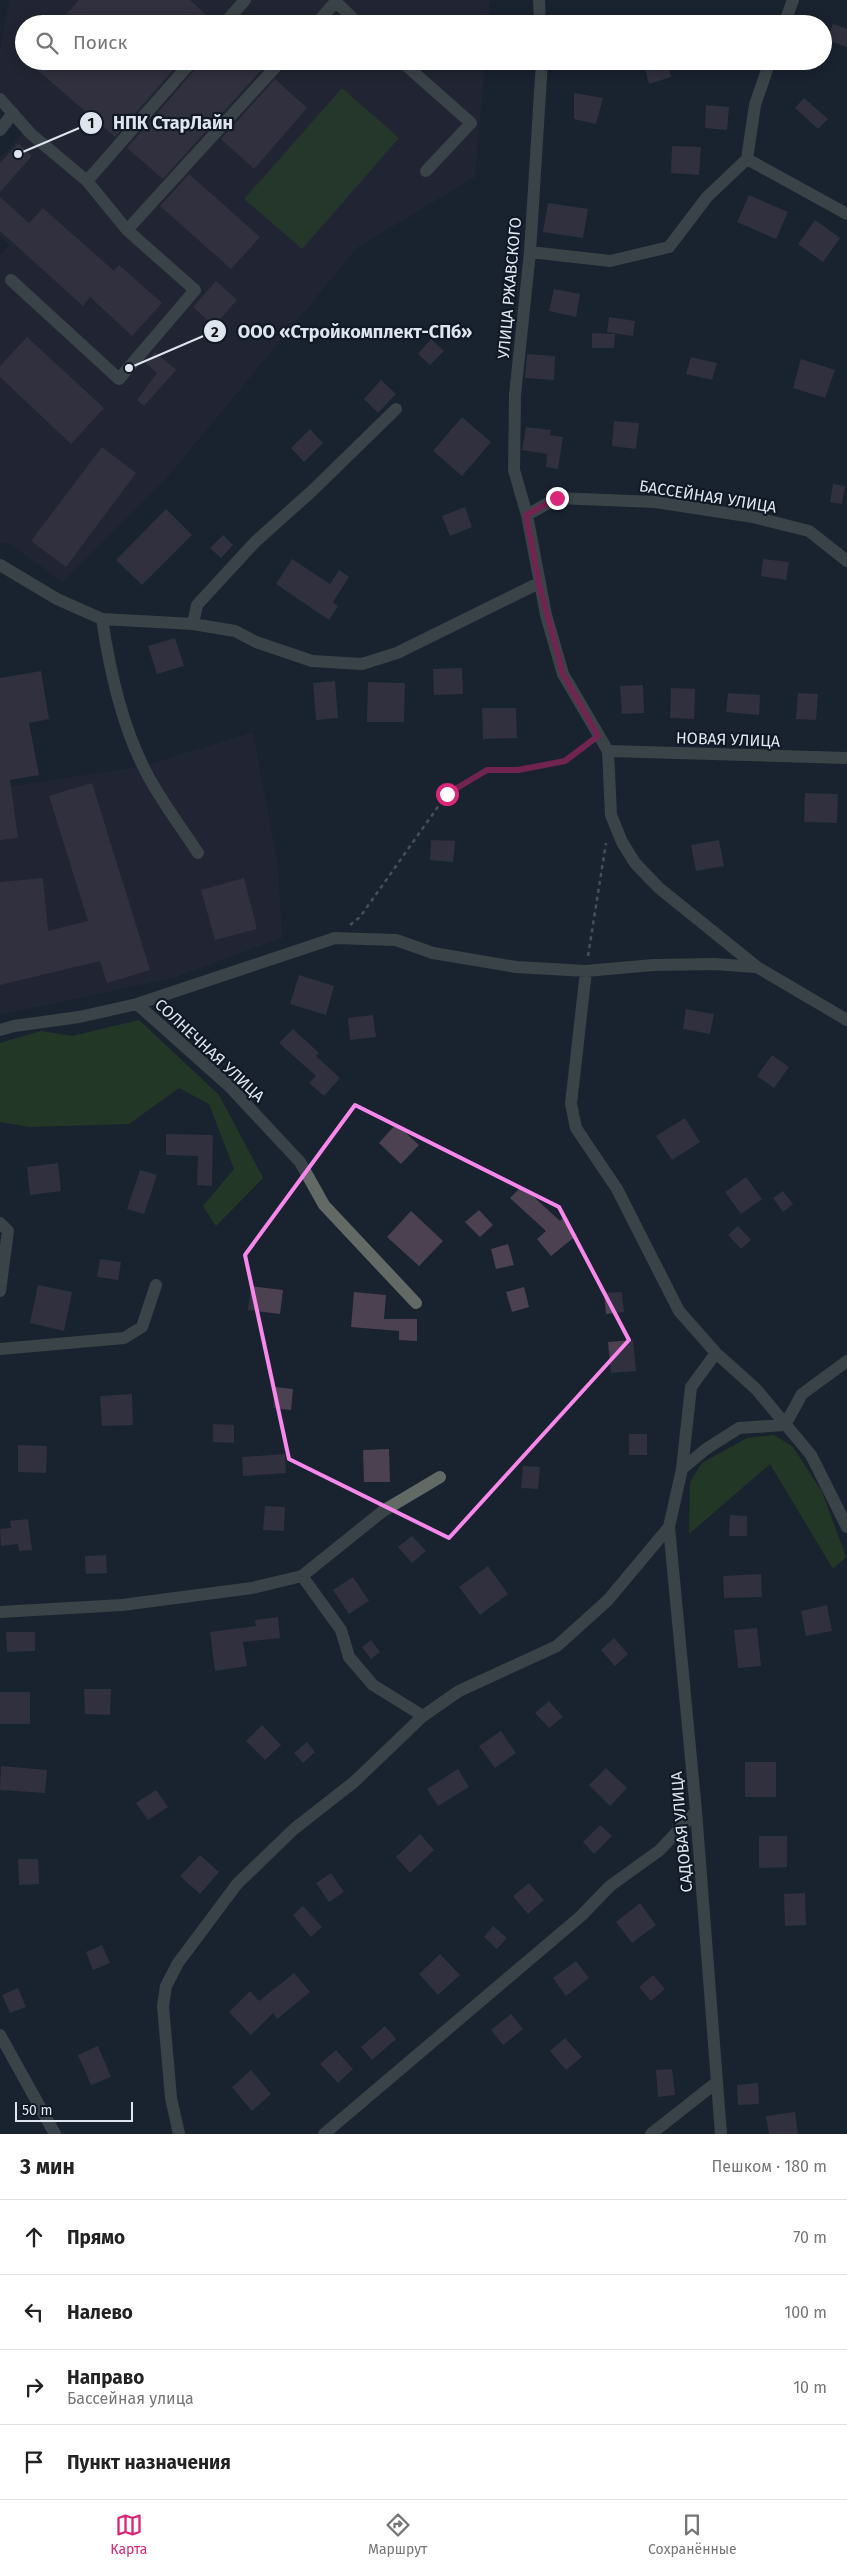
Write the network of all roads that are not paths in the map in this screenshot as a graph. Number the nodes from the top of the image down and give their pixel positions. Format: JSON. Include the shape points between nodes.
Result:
{"nodes":[{"id":1,"x":245,"y":0,"type":"edge"},
{"id":2,"x":539,"y":0,"type":"edge"},
{"id":3,"x":793,"y":0,"type":"edge"},
{"id":4,"x":336,"y":1,"type":"edge"},
{"id":5,"x":232,"y":15,"type":"edge"},
{"id":6,"x":324,"y":15,"type":"edge"},
{"id":7,"x":350,"y":15,"type":"edge"},
{"id":8,"x":540,"y":15,"type":"edge"},
{"id":9,"x":787,"y":15,"type":"edge"},
{"id":10,"x":184,"y":70,"type":"edge"},
{"id":11,"x":273,"y":70,"type":"edge"},
{"id":12,"x":411,"y":70,"type":"edge"},
{"id":13,"x":541,"y":70,"type":"edge"},
{"id":14,"x":767,"y":70,"type":"edge"},
{"id":15,"x":0,"y":99,"type":"edge"},
{"id":16,"x":13,"y":113,"type":"junction"},
{"id":17,"x":0,"y":130,"type":"edge"},
{"id":18,"x":747,"y":159,"type":"junction"},
{"id":19,"x":426,"y":171,"type":"dead end"},
{"id":20,"x":87,"y":181,"type":"junction"},
{"id":21,"x":847,"y":214,"type":"edge"},
{"id":22,"x":126,"y":230,"type":"junction"},
{"id":23,"x":530,"y":252,"type":"junction"},
{"id":24,"x":11,"y":280,"type":"dead end"},
{"id":25,"x":396,"y":410,"type":"dead end"},
{"id":26,"x":526,"y":515,"type":"junction"},
{"id":27,"x":847,"y":561,"type":"edge"},
{"id":28,"x":0,"y":565,"type":"edge"},
{"id":29,"x":539,"y":584,"type":"junction"},
{"id":30,"x":102,"y":620,"type":"junction"},
{"id":31,"x":193,"y":624,"type":"junction"},
{"id":32,"x":608,"y":751,"type":"junction"},
{"id":33,"x":847,"y":758,"type":"edge"},
{"id":34,"x":198,"y":853,"type":"dead end"},
{"id":35,"x":756,"y":967,"type":"junction"},
{"id":36,"x":586,"y":971,"type":"junction"},
{"id":37,"x":137,"y":1004,"type":"junction"},
{"id":38,"x":847,"y":1020,"type":"edge"},
{"id":39,"x":0,"y":1030,"type":"edge"},
{"id":40,"x":0,"y":1223,"type":"edge"},
{"id":41,"x":156,"y":1285,"type":"dead end"},
{"id":42,"x":0,"y":1291,"type":"edge"},
{"id":43,"x":416,"y":1302,"type":"dead end"},
{"id":44,"x":0,"y":1349,"type":"edge"},
{"id":45,"x":716,"y":1353,"type":"junction"},
{"id":46,"x":847,"y":1361,"type":"edge"},
{"id":47,"x":785,"y":1425,"type":"junction"},
{"id":48,"x":682,"y":1469,"type":"junction"},
{"id":49,"x":440,"y":1477,"type":"dead end"},
{"id":50,"x":669,"y":1527,"type":"junction"},
{"id":51,"x":847,"y":1527,"type":"edge"},
{"id":52,"x":302,"y":1576,"type":"junction"},
{"id":53,"x":0,"y":1612,"type":"edge"},
{"id":54,"x":423,"y":1716,"type":"junction"},
{"id":55,"x":696,"y":1811,"type":"junction"},
{"id":56,"x":0,"y":2035,"type":"edge"},
{"id":57,"x":4,"y":2055,"type":"edge"},
{"id":58,"x":717,"y":2082,"type":"junction"},
{"id":59,"x":56,"y":2134,"type":"edge"},
{"id":60,"x":179,"y":2134,"type":"edge"},
{"id":61,"x":324,"y":2134,"type":"edge"},
{"id":62,"x":651,"y":2134,"type":"edge"},
{"id":63,"x":721,"y":2134,"type":"edge"}],
"edges":[{"from":1,"to":5,"type":"street"},
{"from":2,"to":8,"type":"street"},
{"from":3,"to":9,"type":"street"},
{"from":4,"to":6,"type":"street"},
{"from":4,"to":7,"type":"street"},
{"from":10,"to":20,"type":"street"},
{"from":11,"to":22,"type":"street"},
{"from":12,"to":19,"type":"street","via":[[470,123]]},
{"from":13,"to":23,"type":"street","name":"УЛИЦА РЖАВСКОГО"},
{"from":14,"to":18,"type":"street","via":[[755,105]]},
{"from":15,"to":16,"type":"street"},
{"from":16,"to":17,"type":"street"},
{"from":16,"to":20,"type":"street","via":[[31,134]]},
{"from":18,"to":21,"type":"street"},
{"from":18,"to":23,"type":"street","via":[[707,197],[669,247],[610,261]]},
{"from":20,"to":22,"type":"street"},
{"from":22,"to":24,"type":"street","via":[[195,290],[119,379]]},
{"from":23,"to":26,"type":"street","name":"УЛИЦА РЖАВСКОГО","via":[[514,433],[514,470]]},
{"from":25,"to":31,"type":"street","via":[[255,542],[197,605]]},
{"from":26,"to":27,"type":"street","name":"БАССЕЙНАЯ УЛИЦА","via":[[557,498],[655,502],[753,517],[809,531]]},
{"from":26,"to":29,"type":"street","name":"УЛИЦА РЖАВСКОГО"},
{"from":28,"to":30,"type":"street","via":[[57,599]]},
{"from":29,"to":31,"type":"street","via":[[397,653],[362,664],[312,661],[256,642],[235,631]]},
{"from":29,"to":32,"type":"street","name":"УЛИЦА РЖАВСКОГО","via":[[563,674]]},
{"from":30,"to":31,"type":"street"},
{"from":30,"to":34,"type":"street","via":[[106,650],[122,709],[143,766]]},
{"from":32,"to":33,"type":"street","name":"НОВАЯ УЛИЦА"},
{"from":32,"to":35,"type":"street","via":[[611,815],[635,863],[659,888]]},
{"from":35,"to":36,"type":"street","via":[[662,965]]},
{"from":35,"to":38,"type":"street"},
{"from":36,"to":37,"type":"street","via":[[516,967],[433,953],[396,940],[335,938]]},
{"from":36,"to":45,"type":"street","via":[[571,1104],[576,1128],[617,1189],[678,1311]]},
{"from":37,"to":39,"type":"street"},
{"from":37,"to":43,"type":"street","name":"СОЛНЕЧНАЯ УЛИЦА","via":[[229,1086],[300,1162],[324,1205]]},
{"from":40,"to":42,"type":"street","via":[[8,1231]]},
{"from":41,"to":44,"type":"street","via":[[142,1327],[124,1338]]},
{"from":45,"to":47,"type":"street","via":[[756,1389]]},
{"from":45,"to":48,"type":"street","via":[[691,1387]]},
{"from":46,"to":47,"type":"street","via":[[802,1394]]},
{"from":47,"to":48,"type":"street","via":[[739,1428]]},
{"from":47,"to":51,"type":"street","via":[[811,1455]]},
{"from":48,"to":50,"type":"street"},
{"from":49,"to":52,"type":"street","via":[[382,1512]]},
{"from":50,"to":54,"type":"street","via":[[608,1600],[557,1646],[459,1691]]},
{"from":50,"to":55,"type":"street","name":"САДОВАЯ УЛИЦА"},
{"from":52,"to":53,"type":"street","via":[[252,1588],[122,1605]]},
{"from":52,"to":54,"type":"street","via":[[341,1630],[349,1657],[373,1685]]},
{"from":54,"to":60,"type":"street","via":[[354,1782],[294,1829],[237,1884],[178,1963],[166,1986],[163,2006],[171,2098]]},
{"from":55,"to":58,"type":"street","name":"САДОВАЯ УЛИЦА"},
{"from":55,"to":61,"type":"street","via":[[660,1850],[610,1886],[574,1922]]},
{"from":56,"to":57,"type":"street"},
{"from":57,"to":59,"type":"street"},
{"from":58,"to":62,"type":"street"},
{"from":58,"to":63,"type":"street","name":"САДОВАЯ УЛИЦА"}]}
